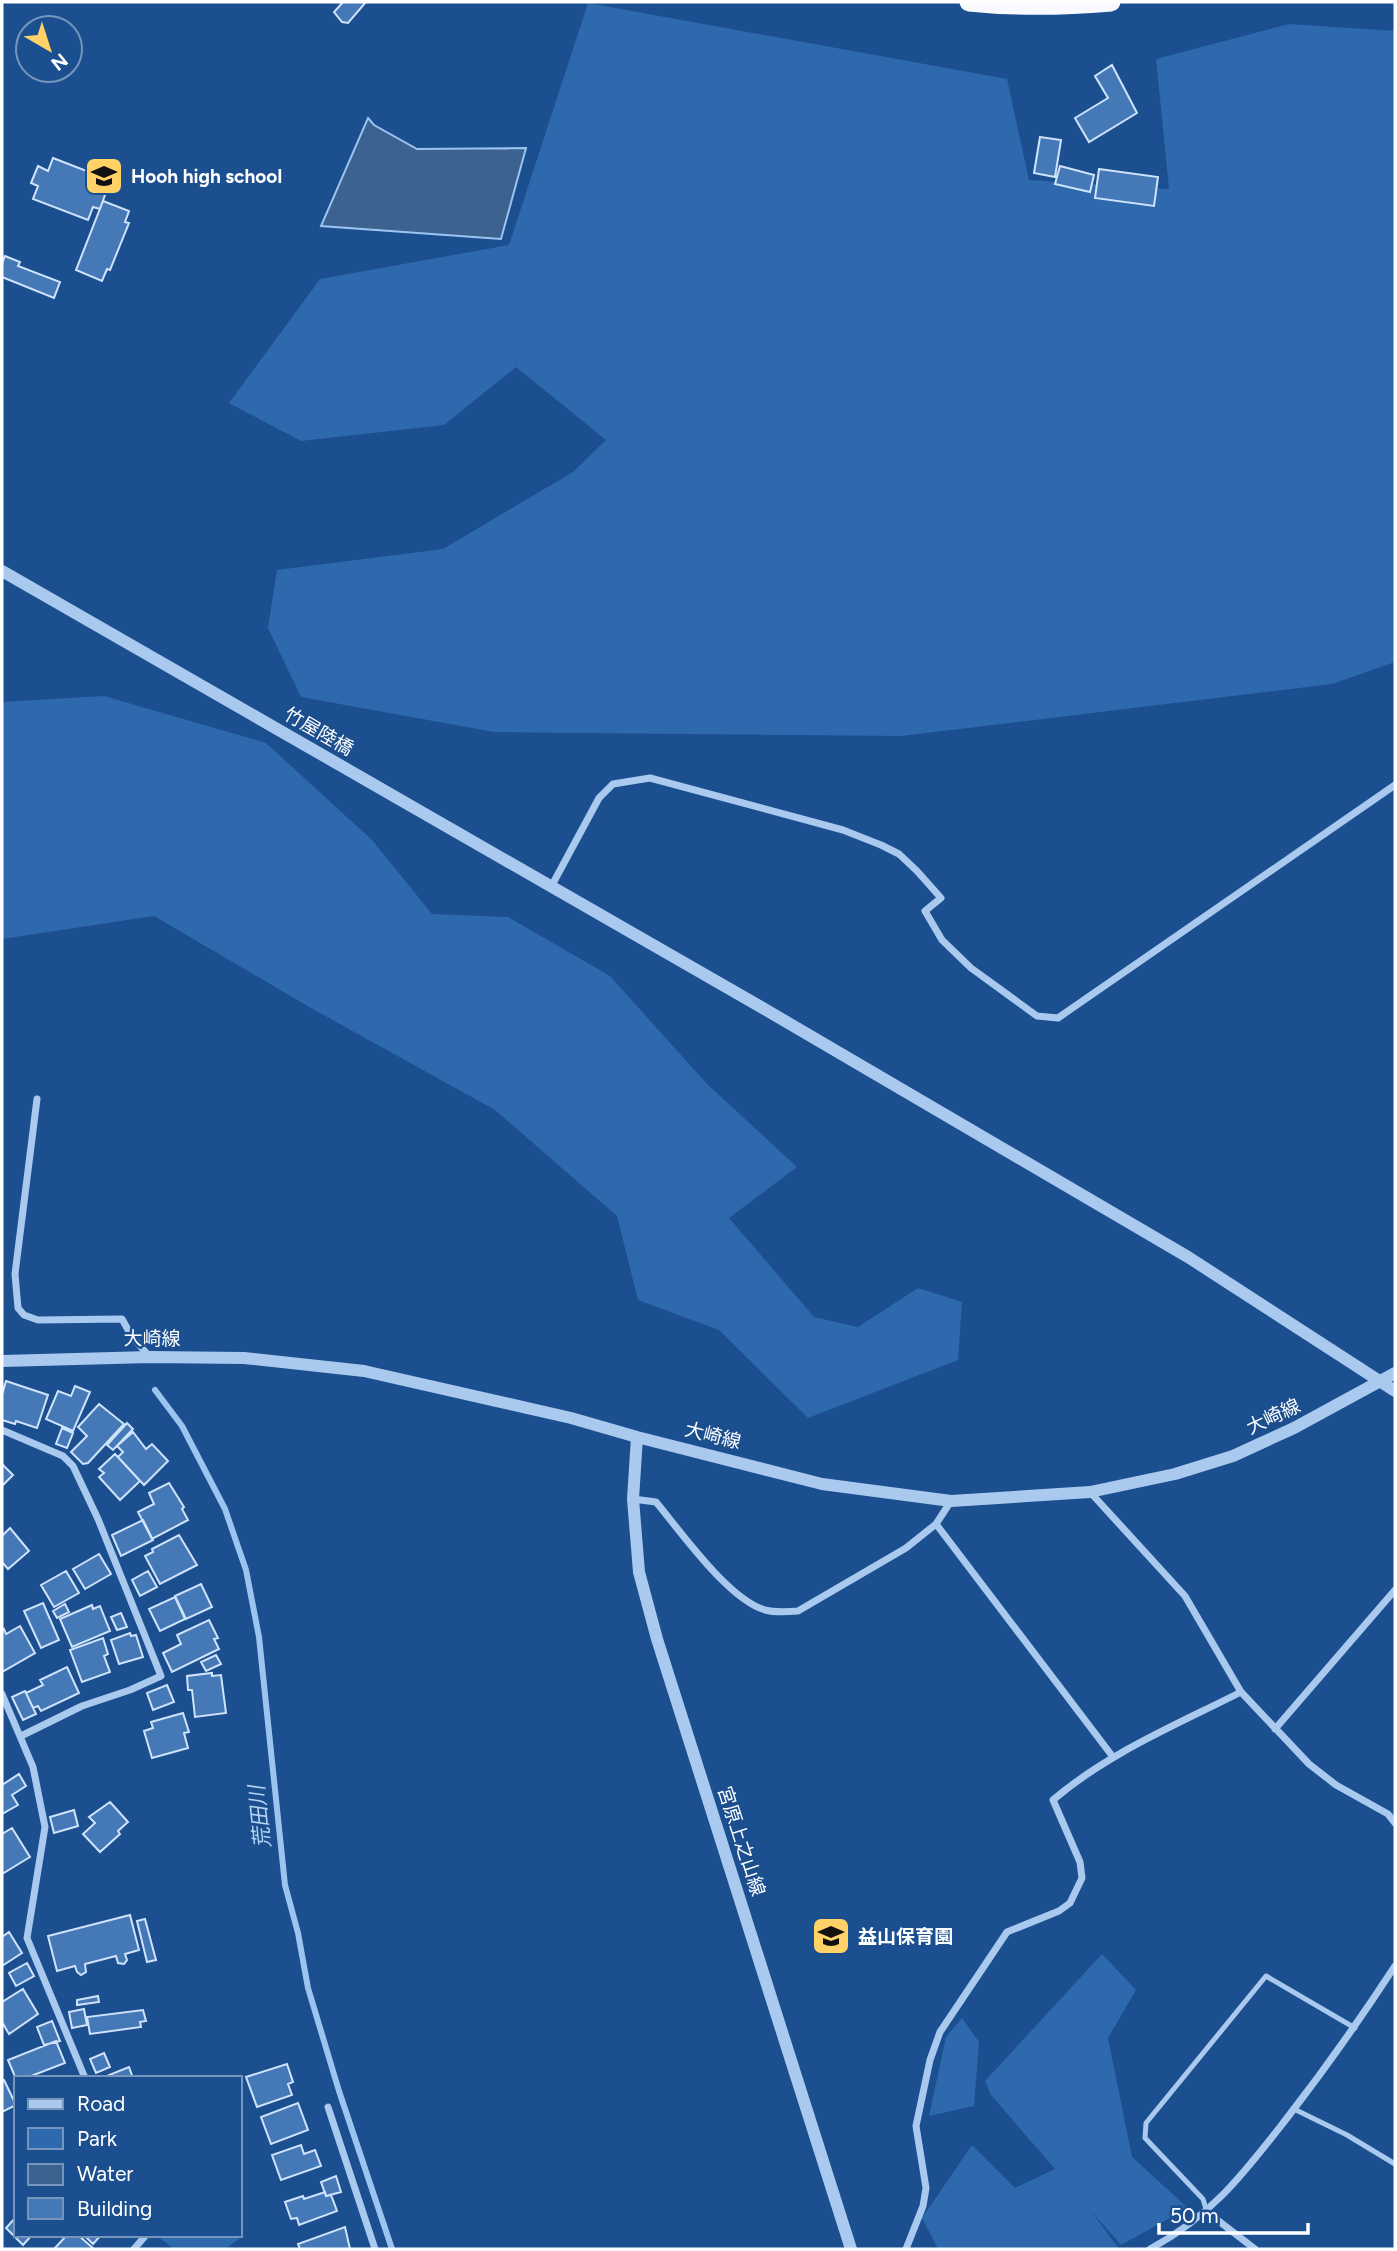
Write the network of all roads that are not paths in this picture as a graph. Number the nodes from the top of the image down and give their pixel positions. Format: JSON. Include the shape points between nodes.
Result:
{"nodes":[{"id":1,"x":969,"y":2,"type":"edge"},
{"id":2,"x":1111,"y":2,"type":"edge"},
{"id":3,"x":2,"y":570,"type":"edge"},
{"id":4,"x":1395,"y":785,"type":"edge"},
{"id":5,"x":551,"y":887,"type":"junction"},
{"id":6,"x":37,"y":1099,"type":"dead end"},
{"id":7,"x":150,"y":1356,"type":"junction"},
{"id":8,"x":2,"y":1361,"type":"edge"},
{"id":9,"x":1395,"y":1373,"type":"edge"},
{"id":10,"x":1381,"y":1382,"type":"junction"},
{"id":11,"x":1395,"y":1391,"type":"edge"},
{"id":12,"x":2,"y":1430,"type":"edge"},
{"id":13,"x":637,"y":1437,"type":"junction"},
{"id":14,"x":1090,"y":1492,"type":"junction"},
{"id":15,"x":633,"y":1499,"type":"junction"},
{"id":16,"x":951,"y":1501,"type":"junction"},
{"id":17,"x":936,"y":1524,"type":"junction"},
{"id":18,"x":1395,"y":1590,"type":"edge"},
{"id":19,"x":1241,"y":1692,"type":"junction"},
{"id":20,"x":2,"y":1694,"type":"edge"},
{"id":21,"x":1275,"y":1729,"type":"junction"},
{"id":22,"x":21,"y":1736,"type":"junction"},
{"id":23,"x":1113,"y":1757,"type":"junction"},
{"id":24,"x":1395,"y":1823,"type":"edge"},
{"id":25,"x":1395,"y":1966,"type":"edge"},
{"id":26,"x":1355,"y":2028,"type":"junction"},
{"id":27,"x":85,"y":2076,"type":"edge"},
{"id":28,"x":328,"y":2107,"type":"dead end"},
{"id":29,"x":1294,"y":2109,"type":"junction"},
{"id":30,"x":1395,"y":2164,"type":"edge"},
{"id":31,"x":1207,"y":2212,"type":"junction"},
{"id":32,"x":375,"y":2249,"type":"edge"},
{"id":33,"x":851,"y":2249,"type":"edge"},
{"id":34,"x":906,"y":2249,"type":"edge"},
{"id":35,"x":1150,"y":2249,"type":"edge"},
{"id":36,"x":1255,"y":2249,"type":"edge"}],
"edges":[{"from":1,"to":2,"type":"highway"},
{"from":3,"to":5,"type":"street","name":"竹屋陸橋"},
{"from":4,"to":5,"type":"street","via":[[1058,1018],[1037,1016],[971,968],[942,940],[925,911],[941,898],[899,855],[843,830],[650,778],[612,784]]},
{"from":5,"to":10,"type":"street","name":"竹屋陸橋","via":[[1188,1258]]},
{"from":6,"to":7,"type":"street","via":[[15,1274],[18,1308],[38,1321],[122,1319]]},
{"from":7,"to":8,"type":"street","name":"大崎線"},
{"from":7,"to":13,"type":"street","name":"大崎線","via":[[244,1358],[364,1371]]},
{"from":9,"to":10,"type":"street","name":"大崎線"},
{"from":10,"to":11,"type":"street","name":"竹屋陸橋"},
{"from":10,"to":14,"type":"street","name":"大崎線","via":[[1233,1455],[1175,1474]]},
{"from":12,"to":22,"type":"street","via":[[63,1456],[73,1466],[161,1676],[82,1706]]},
{"from":13,"to":15,"type":"street","name":"宮原上之山線"},
{"from":13,"to":16,"type":"street","name":"大崎線","via":[[822,1483]]},
{"from":14,"to":16,"type":"street","name":"大崎線"},
{"from":14,"to":19,"type":"street","via":[[1185,1597]]},
{"from":15,"to":17,"type":"street","via":[[656,1502],[737,1594],[763,1610],[782,1613],[798,1611],[823,1597],[906,1548]]},
{"from":15,"to":33,"type":"street","name":"宮原上之山線","via":[[639,1572],[657,1639]]},
{"from":16,"to":17,"type":"street"},
{"from":17,"to":23,"type":"street"},
{"from":18,"to":21,"type":"street"},
{"from":19,"to":21,"type":"street"},
{"from":19,"to":23,"type":"street"},
{"from":20,"to":22,"type":"street"},
{"from":21,"to":24,"type":"street","via":[[1309,1764]]},
{"from":22,"to":27,"type":"street","via":[[33,1767],[45,1827],[27,1938]]},
{"from":23,"to":34,"type":"street","via":[[1053,1800],[1080,1862],[1082,1878],[1070,1903],[1007,1932],[940,2032],[916,2126],[926,2188]]},
{"from":25,"to":26,"type":"street"},
{"from":26,"to":29,"type":"street"},
{"from":26,"to":31,"type":"lane","via":[[1266,1976],[1146,2123],[1145,2138],[1203,2199]]},
{"from":28,"to":32,"type":"street"},
{"from":29,"to":30,"type":"lane"},
{"from":29,"to":31,"type":"street"},
{"from":31,"to":35,"type":"street"},
{"from":31,"to":36,"type":"street"}]}
